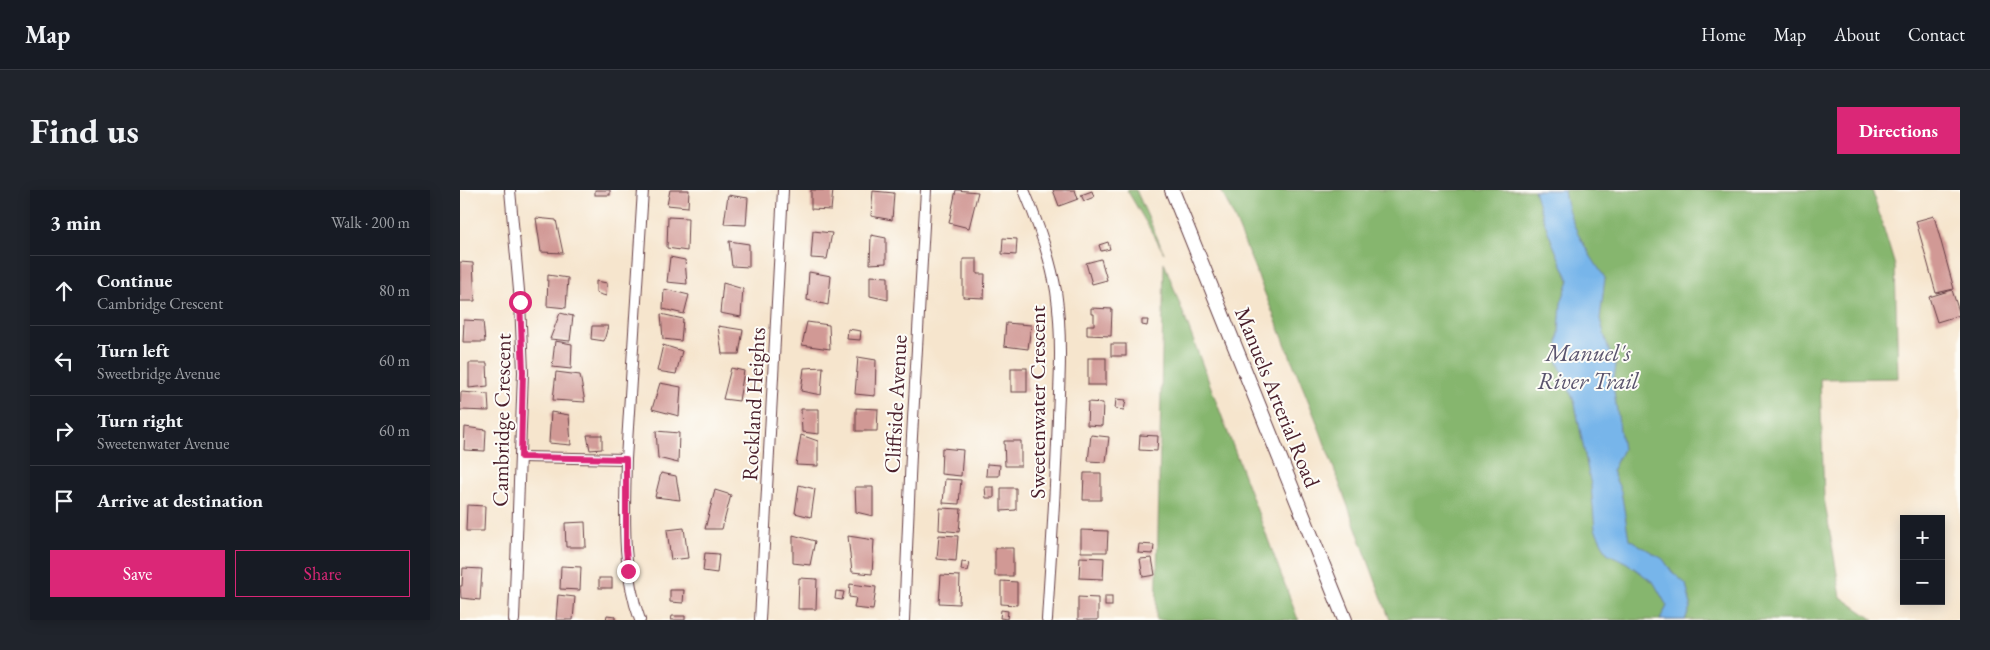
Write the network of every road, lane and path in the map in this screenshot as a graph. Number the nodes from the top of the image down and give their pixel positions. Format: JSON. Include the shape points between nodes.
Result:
{"nodes":[{"id":1,"x":510,"y":190,"type":"edge"},
{"id":2,"x":643,"y":190,"type":"edge"},
{"id":3,"x":783,"y":190,"type":"edge"},
{"id":4,"x":926,"y":190,"type":"edge"},
{"id":5,"x":1024,"y":190,"type":"edge"},
{"id":6,"x":1172,"y":190,"type":"edge"},
{"id":7,"x":521,"y":457,"type":"junction"},
{"id":8,"x":626,"y":459,"type":"junction"},
{"id":9,"x":1345,"y":619,"type":"edge"},
{"id":10,"x":514,"y":620,"type":"edge"},
{"id":11,"x":640,"y":620,"type":"edge"},
{"id":12,"x":760,"y":620,"type":"edge"},
{"id":13,"x":904,"y":620,"type":"edge"},
{"id":14,"x":1047,"y":620,"type":"edge"}],
"edges":[{"from":1,"to":7,"type":"street","name":"Cambridge Crescent","via":[[523,372]]},
{"from":2,"to":8,"type":"street"},
{"from":3,"to":12,"type":"street","name":"Rockland Heights"},
{"from":4,"to":13,"type":"street","name":"Cliffside Avenue"},
{"from":5,"to":14,"type":"street","name":"Sweetenwater Crescent","via":[[1052,269],[1058,306],[1060,344],[1055,504]]},
{"from":6,"to":9,"type":"main road","name":"Manuels Arterial Road"},
{"from":7,"to":8,"type":"street"},
{"from":7,"to":10,"type":"street","name":"Cambridge Crescent"},
{"from":8,"to":11,"type":"street","via":[[626,556]]}]}
